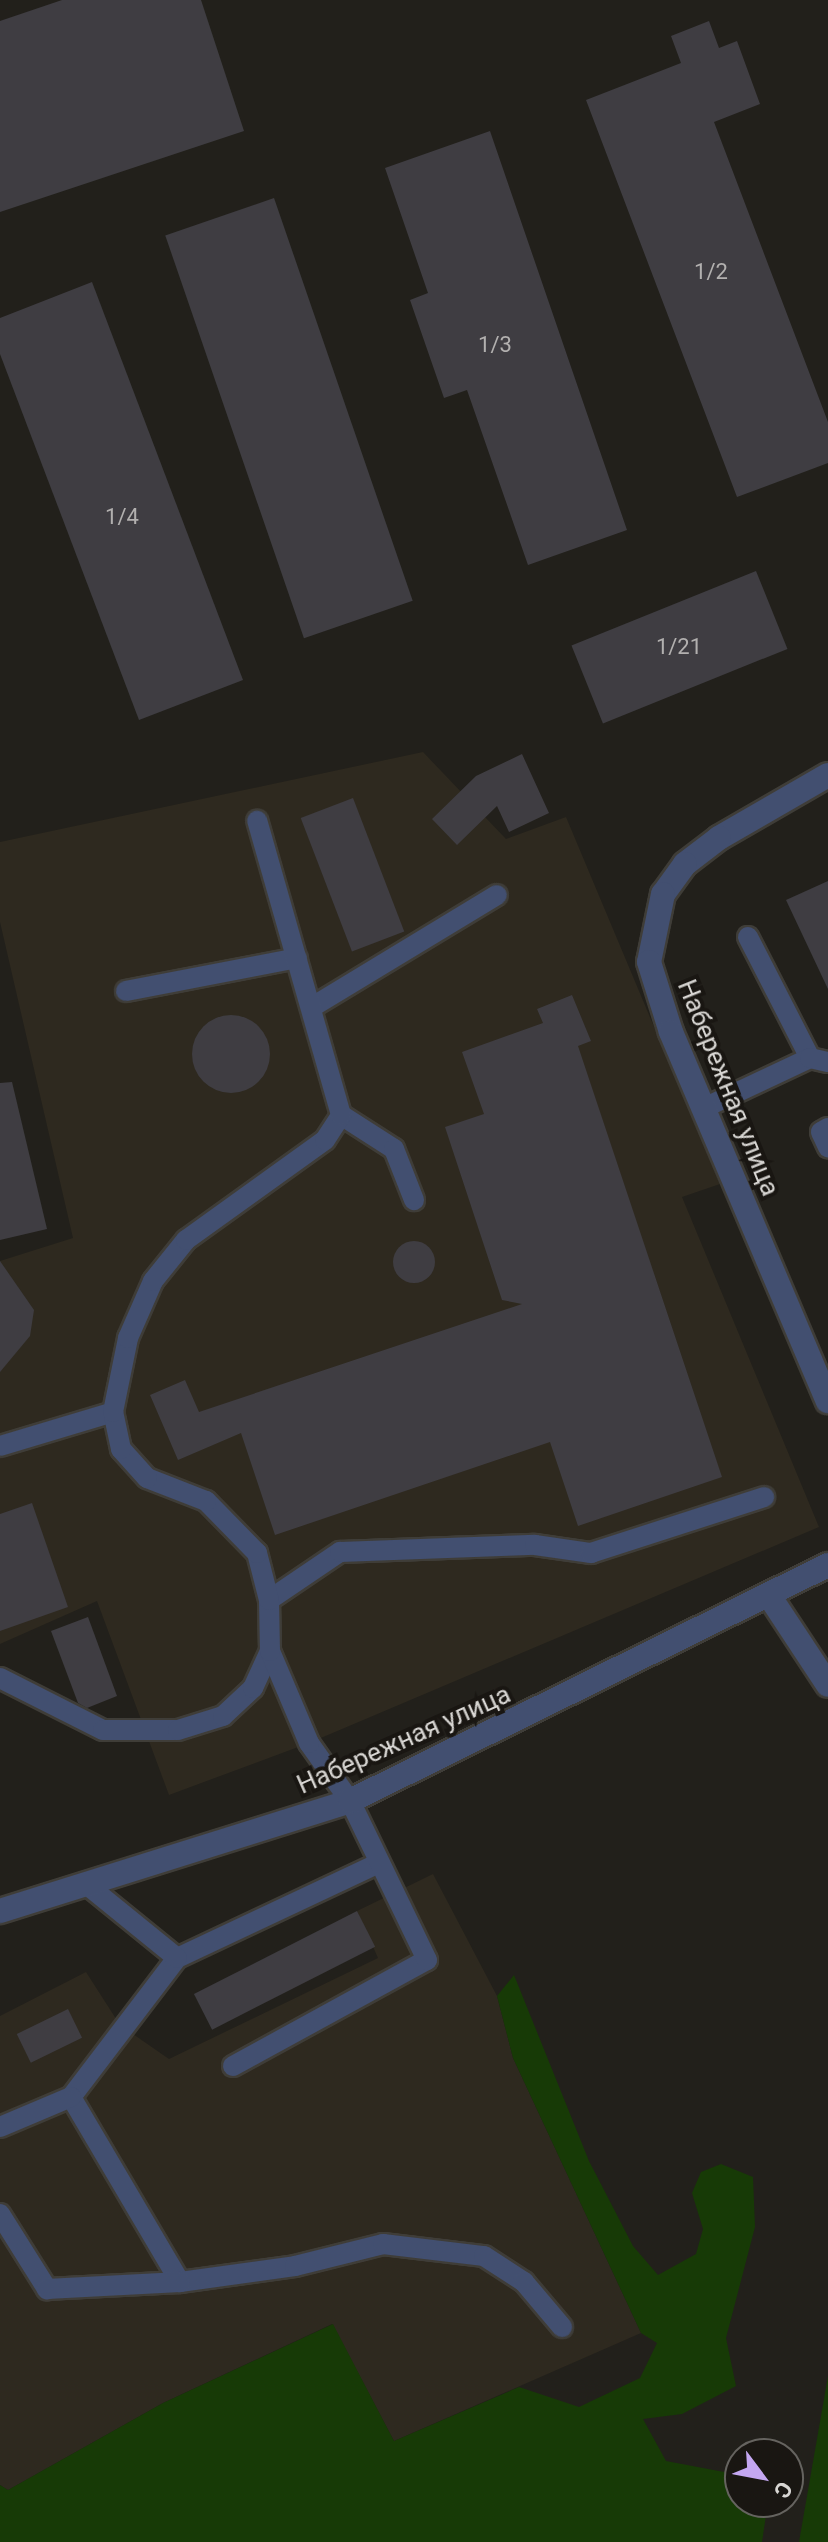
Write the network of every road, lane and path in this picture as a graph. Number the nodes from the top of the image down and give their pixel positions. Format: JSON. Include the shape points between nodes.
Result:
{"nodes":[{"id":1,"x":828,"y":775,"type":"edge"},
{"id":2,"x":257,"y":821,"type":"dead end"},
{"id":3,"x":497,"y":895,"type":"dead end"},
{"id":4,"x":748,"y":937,"type":"dead end"},
{"id":5,"x":297,"y":958,"type":"junction"},
{"id":6,"x":126,"y":991,"type":"dead end"},
{"id":7,"x":312,"y":1007,"type":"junction"},
{"id":8,"x":819,"y":1060,"type":"edge"},
{"id":9,"x":706,"y":1107,"type":"junction"},
{"id":10,"x":341,"y":1115,"type":"junction"},
{"id":11,"x":828,"y":1128,"type":"edge"},
{"id":12,"x":828,"y":1147,"type":"edge"},
{"id":13,"x":414,"y":1200,"type":"dead end"},
{"id":14,"x":828,"y":1401,"type":"edge"},
{"id":15,"x":113,"y":1412,"type":"junction"},
{"id":16,"x":0,"y":1446,"type":"edge"},
{"id":17,"x":764,"y":1497,"type":"dead end"},
{"id":18,"x":828,"y":1565,"type":"edge"},
{"id":19,"x":770,"y":1597,"type":"junction"},
{"id":20,"x":269,"y":1600,"type":"junction"},
{"id":21,"x":270,"y":1651,"type":"junction"},
{"id":22,"x":0,"y":1678,"type":"edge"},
{"id":23,"x":828,"y":1685,"type":"edge"},
{"id":24,"x":350,"y":1801,"type":"junction"},
{"id":25,"x":379,"y":1863,"type":"junction"},
{"id":26,"x":86,"y":1884,"type":"junction"},
{"id":27,"x":0,"y":1911,"type":"edge"},
{"id":28,"x":177,"y":1958,"type":"junction"},
{"id":29,"x":233,"y":2066,"type":"dead end"},
{"id":30,"x":71,"y":2097,"type":"junction"},
{"id":31,"x":0,"y":2127,"type":"edge"},
{"id":32,"x":0,"y":2214,"type":"edge"},
{"id":33,"x":180,"y":2282,"type":"junction"},
{"id":34,"x":562,"y":2327,"type":"dead end"}],
"edges":[{"from":1,"to":9,"type":"street","name":"Набережная улица","via":[[719,838],[663,894],[649,962],[671,1032]]},
{"from":2,"to":5,"type":"lane"},
{"from":3,"to":7,"type":"lane"},
{"from":4,"to":8,"type":"lane"},
{"from":5,"to":6,"type":"lane"},
{"from":5,"to":7,"type":"lane"},
{"from":7,"to":10,"type":"lane"},
{"from":8,"to":9,"type":"lane"},
{"from":9,"to":14,"type":"street","name":"Набережная улица"},
{"from":10,"to":13,"type":"lane","via":[[394,1149]]},
{"from":10,"to":15,"type":"lane","via":[[325,1140],[186,1240],[153,1281],[128,1338]]},
{"from":11,"to":12,"type":"lane","via":[[821,1132]]},
{"from":15,"to":16,"type":"lane"},
{"from":15,"to":20,"type":"lane","via":[[121,1449],[147,1478],[206,1501],[257,1553]]},
{"from":17,"to":20,"type":"lane","via":[[591,1553],[520,1545],[340,1552]]},
{"from":18,"to":19,"type":"street","name":"Набережная улица"},
{"from":19,"to":23,"type":"street"},
{"from":19,"to":24,"type":"street","name":"Набережная улица"},
{"from":20,"to":21,"type":"lane"},
{"from":21,"to":22,"type":"lane","via":[[253,1688],[223,1716],[178,1730],[103,1730]]},
{"from":21,"to":24,"type":"lane","via":[[309,1743]]},
{"from":24,"to":25,"type":"lane"},
{"from":24,"to":26,"type":"street","name":"Набережная улица"},
{"from":25,"to":28,"type":"lane"},
{"from":25,"to":29,"type":"lane","via":[[427,1960]]},
{"from":26,"to":27,"type":"street","name":"Набережная улица"},
{"from":26,"to":28,"type":"lane"},
{"from":28,"to":30,"type":"lane"},
{"from":30,"to":31,"type":"lane"},
{"from":30,"to":33,"type":"lane"},
{"from":32,"to":33,"type":"lane","via":[[47,2289]]},
{"from":33,"to":34,"type":"lane","via":[[295,2266],[383,2244],[484,2256],[524,2282]]}]}
